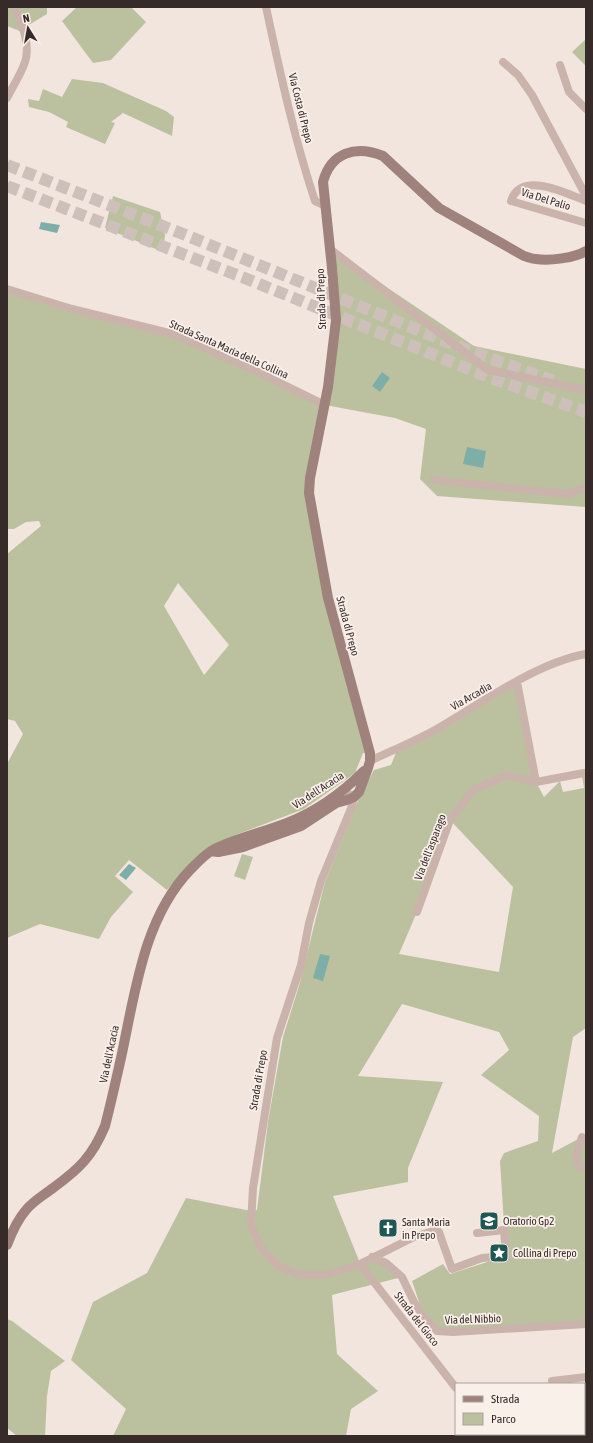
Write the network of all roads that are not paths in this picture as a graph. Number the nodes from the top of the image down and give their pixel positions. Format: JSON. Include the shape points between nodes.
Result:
{"nodes":[{"id":1,"x":15,"y":7,"type":"edge"},
{"id":2,"x":266,"y":7,"type":"edge"},
{"id":3,"x":503,"y":62,"type":"dead end"},
{"id":4,"x":560,"y":65,"type":"dead end"},
{"id":5,"x":7,"y":98,"type":"edge"},
{"id":6,"x":586,"y":109,"type":"edge"},
{"id":7,"x":586,"y":196,"type":"edge"},
{"id":8,"x":586,"y":201,"type":"edge"},
{"id":9,"x":326,"y":206,"type":"junction"},
{"id":10,"x":586,"y":223,"type":"edge"},
{"id":11,"x":330,"y":249,"type":"junction"},
{"id":12,"x":586,"y":251,"type":"edge"},
{"id":13,"x":7,"y":289,"type":"edge"},
{"id":14,"x":586,"y":390,"type":"edge"},
{"id":15,"x":325,"y":405,"type":"junction"},
{"id":16,"x":434,"y":480,"type":"dead end"},
{"id":17,"x":586,"y":487,"type":"edge"},
{"id":18,"x":586,"y":654,"type":"edge"},
{"id":19,"x":518,"y":682,"type":"junction"},
{"id":20,"x":369,"y":765,"type":"junction"},
{"id":21,"x":586,"y":774,"type":"edge"},
{"id":22,"x":536,"y":782,"type":"junction"},
{"id":23,"x":342,"y":790,"type":"junction"},
{"id":24,"x":354,"y":797,"type":"junction"},
{"id":25,"x":211,"y":851,"type":"junction"},
{"id":26,"x":417,"y":912,"type":"dead end"},
{"id":27,"x":582,"y":1137,"type":"dead end"},
{"id":28,"x":586,"y":1167,"type":"edge"},
{"id":29,"x":477,"y":1234,"type":"dead end"},
{"id":30,"x":7,"y":1245,"type":"edge"},
{"id":31,"x":372,"y":1257,"type":"junction"},
{"id":32,"x":360,"y":1264,"type":"junction"},
{"id":33,"x":586,"y":1324,"type":"edge"},
{"id":34,"x":586,"y":1377,"type":"edge"},
{"id":35,"x":552,"y":1381,"type":"dead end"},
{"id":36,"x":455,"y":1386,"type":"edge"}],
"edges":[{"from":1,"to":5,"type":"street","via":[[24,30],[26,61]]},
{"from":2,"to":9,"type":"street","name":"Via Costa di Prepo","via":[[314,201]]},
{"from":3,"to":7,"type":"street","name":"Via Del Palio","via":[[518,75],[532,95]]},
{"from":4,"to":6,"type":"street","via":[[569,92]]},
{"from":8,"to":10,"type":"street","name":"Via Del Palio","via":[[533,184],[520,187],[511,201]]},
{"from":9,"to":11,"type":"street","name":"Strada di Prepo"},
{"from":9,"to":12,"type":"street","name":"Strada di Prepo","via":[[324,182],[326,171],[333,161],[345,154],[374,152],[383,156],[439,208],[524,256],[536,259],[559,258]]},
{"from":11,"to":14,"type":"street","via":[[488,370]]},
{"from":11,"to":15,"type":"street","name":"Strada di Prepo","via":[[336,320]]},
{"from":13,"to":15,"type":"street","name":"Strada Santa Maria della Collina","via":[[173,334]]},
{"from":15,"to":20,"type":"street","name":"Strada di Prepo","via":[[309,493],[328,598],[370,753]]},
{"from":16,"to":17,"type":"street","via":[[568,494]]},
{"from":18,"to":19,"type":"street","name":"Via Arcadia","via":[[570,657]]},
{"from":19,"to":20,"type":"street","name":"Via Arcadia"},
{"from":19,"to":22,"type":"street"},
{"from":20,"to":23,"type":"street","name":"Via dell'Acacia"},
{"from":20,"to":24,"type":"street"},
{"from":21,"to":22,"type":"street"},
{"from":22,"to":26,"type":"street","name":"Via dell'asparago","via":[[507,775],[471,793],[450,820]]},
{"from":23,"to":24,"type":"street"},
{"from":23,"to":25,"type":"street","name":"Via dell'Acacia","via":[[308,814]]},
{"from":24,"to":25,"type":"street","name":"Via dell'Acacia","via":[[336,803],[301,826],[243,846],[218,852]]},
{"from":24,"to":32,"type":"street","name":"Strada di Prepo","via":[[321,882],[309,923],[301,965],[277,1038],[253,1188],[251,1224],[260,1246],[278,1266],[298,1274],[326,1275]]},
{"from":25,"to":30,"type":"street","name":"Via dell'Acacia","via":[[180,880],[161,910],[152,931],[133,999],[105,1126],[98,1142],[77,1170],[27,1208],[18,1220]]},
{"from":27,"to":28,"type":"street","via":[[576,1152],[577,1161],[580,1168]]},
{"from":29,"to":31,"type":"street","name":"Strada di Prepo","via":[[504,1230],[506,1256],[482,1258],[452,1269],[439,1232],[436,1230],[414,1237]]},
{"from":31,"to":32,"type":"street","name":"Strada di Prepo"},
{"from":31,"to":33,"type":"street","name":"Via del Nibbio","via":[[386,1263],[402,1277],[414,1302],[437,1331]]},
{"from":32,"to":36,"type":"street","name":"Strada del Gioco"},
{"from":34,"to":35,"type":"street"}]}
